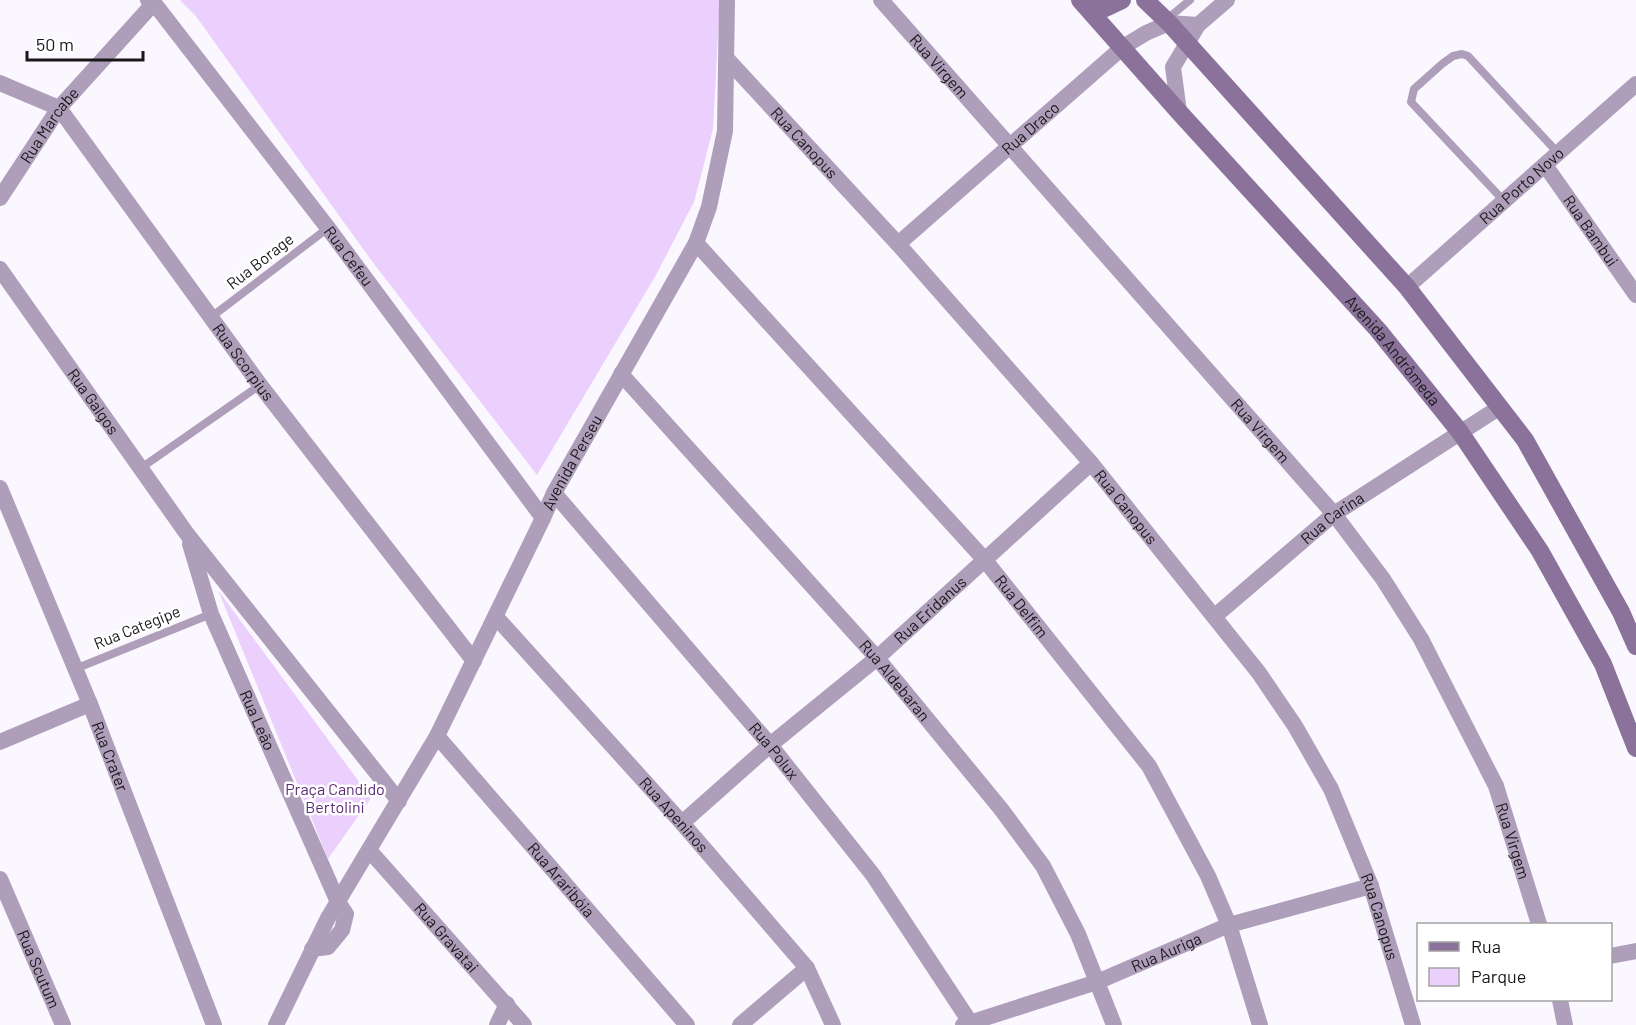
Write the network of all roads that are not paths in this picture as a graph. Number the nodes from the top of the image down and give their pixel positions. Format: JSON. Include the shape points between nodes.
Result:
{"nodes":[{"id":1,"x":727,"y":0,"type":"edge"},
{"id":2,"x":881,"y":0,"type":"edge"},
{"id":3,"x":1122,"y":0,"type":"edge"},
{"id":4,"x":1144,"y":0,"type":"edge"},
{"id":5,"x":1190,"y":0,"type":"edge"},
{"id":6,"x":1227,"y":0,"type":"edge"},
{"id":7,"x":151,"y":1,"type":"edge"},
{"id":8,"x":1082,"y":3,"type":"edge"},
{"id":9,"x":1168,"y":22,"type":"junction"},
{"id":10,"x":1198,"y":25,"type":"junction"},
{"id":11,"x":1187,"y":43,"type":"junction"},
{"id":12,"x":1123,"y":47,"type":"junction"},
{"id":13,"x":727,"y":59,"type":"junction"},
{"id":14,"x":0,"y":83,"type":"edge"},
{"id":15,"x":1636,"y":84,"type":"edge"},
{"id":16,"x":59,"y":108,"type":"junction"},
{"id":17,"x":1179,"y":112,"type":"junction"},
{"id":18,"x":1011,"y":146,"type":"junction"},
{"id":19,"x":1558,"y":153,"type":"junction"},
{"id":20,"x":1545,"y":165,"type":"junction"},
{"id":21,"x":0,"y":198,"type":"edge"},
{"id":22,"x":1504,"y":201,"type":"junction"},
{"id":23,"x":328,"y":228,"type":"junction"},
{"id":24,"x":696,"y":243,"type":"junction"},
{"id":25,"x":897,"y":244,"type":"junction"},
{"id":26,"x":0,"y":269,"type":"edge"},
{"id":27,"x":1407,"y":286,"type":"junction"},
{"id":28,"x":1636,"y":295,"type":"edge"},
{"id":29,"x":210,"y":318,"type":"junction"},
{"id":30,"x":621,"y":374,"type":"junction"},
{"id":31,"x":260,"y":385,"type":"junction"},
{"id":32,"x":1500,"y":407,"type":"junction"},
{"id":33,"x":1460,"y":432,"type":"junction"},
{"id":34,"x":1091,"y":463,"type":"junction"},
{"id":35,"x":141,"y":468,"type":"junction"},
{"id":36,"x":0,"y":488,"type":"edge"},
{"id":37,"x":554,"y":493,"type":"junction"},
{"id":38,"x":1334,"y":514,"type":"junction"},
{"id":39,"x":543,"y":518,"type":"junction"},
{"id":40,"x":187,"y":534,"type":"junction"},
{"id":41,"x":984,"y":559,"type":"junction"},
{"id":42,"x":211,"y":614,"type":"junction"},
{"id":43,"x":1215,"y":616,"type":"junction"},
{"id":44,"x":496,"y":617,"type":"junction"},
{"id":45,"x":1636,"y":646,"type":"edge"},
{"id":46,"x":877,"y":658,"type":"junction"},
{"id":47,"x":474,"y":660,"type":"junction"},
{"id":48,"x":75,"y":669,"type":"junction"},
{"id":49,"x":90,"y":704,"type":"junction"},
{"id":50,"x":437,"y":736,"type":"junction"},
{"id":51,"x":0,"y":742,"type":"edge"},
{"id":52,"x":770,"y":745,"type":"junction"},
{"id":53,"x":1636,"y":748,"type":"edge"},
{"id":54,"x":399,"y":801,"type":"junction"},
{"id":55,"x":682,"y":824,"type":"junction"},
{"id":56,"x":369,"y":849,"type":"junction"},
{"id":57,"x":0,"y":879,"type":"edge"},
{"id":58,"x":1371,"y":886,"type":"junction"},
{"id":59,"x":338,"y":902,"type":"junction"},
{"id":60,"x":1539,"y":923,"type":"edge"},
{"id":61,"x":1228,"y":925,"type":"junction"},
{"id":62,"x":1636,"y":951,"type":"edge"},
{"id":63,"x":1612,"y":956,"type":"edge"},
{"id":64,"x":807,"y":968,"type":"junction"},
{"id":65,"x":1097,"y":982,"type":"junction"},
{"id":66,"x":1413,"y":1001,"type":"edge"},
{"id":67,"x":1560,"y":1001,"type":"edge"},
{"id":68,"x":507,"y":1004,"type":"junction"},
{"id":69,"x":969,"y":1024,"type":"edge"},
{"id":70,"x":63,"y":1025,"type":"edge"},
{"id":71,"x":214,"y":1025,"type":"edge"},
{"id":72,"x":276,"y":1025,"type":"edge"},
{"id":73,"x":497,"y":1025,"type":"edge"},
{"id":74,"x":524,"y":1025,"type":"edge"},
{"id":75,"x":687,"y":1025,"type":"edge"},
{"id":76,"x":740,"y":1025,"type":"edge"},
{"id":77,"x":833,"y":1025,"type":"edge"},
{"id":78,"x":1114,"y":1025,"type":"edge"},
{"id":79,"x":1260,"y":1025,"type":"edge"},
{"id":80,"x":1413,"y":1025,"type":"edge"},
{"id":81,"x":1565,"y":1025,"type":"edge"}],
"edges":[{"from":1,"to":13,"type":"street","name":"Avenida Perseu"},
{"from":2,"to":18,"type":"street","name":"Rua Virgem"},
{"from":3,"to":8,"type":"main road","via":[[1105,8]]},
{"from":4,"to":9,"type":"main road"},
{"from":5,"to":9,"type":"lane"},
{"from":6,"to":10,"type":"street"},
{"from":7,"to":16,"type":"street","name":"Rua Marcabe"},
{"from":7,"to":23,"type":"street","name":"Rua Cefeu"},
{"from":8,"to":12,"type":"main road","name":"Avenida Andrômeda"},
{"from":9,"to":10,"type":"street"},
{"from":9,"to":11,"type":"main road"},
{"from":9,"to":12,"type":"street","name":"Rua Draco"},
{"from":10,"to":11,"type":"street"},
{"from":11,"to":17,"type":"street","via":[[1173,66]]},
{"from":11,"to":27,"type":"main road"},
{"from":12,"to":17,"type":"main road","name":"Avenida Andrômeda"},
{"from":12,"to":18,"type":"street","name":"Rua Draco"},
{"from":13,"to":24,"type":"street","name":"Avenida Perseu","via":[[725,131],[709,207]]},
{"from":13,"to":25,"type":"street","name":"Rua Canopus"},
{"from":14,"to":16,"type":"street"},
{"from":15,"to":19,"type":"street","name":"Rua Porto Novo"},
{"from":16,"to":21,"type":"street","name":"Rua Marcabe"},
{"from":16,"to":29,"type":"street","name":"Rua Scorpius"},
{"from":17,"to":33,"type":"main road","name":"Avenida Andrômeda","via":[[1378,330]]},
{"from":18,"to":25,"type":"street","name":"Rua Draco"},
{"from":18,"to":38,"type":"street","name":"Rua Virgem"},
{"from":19,"to":20,"type":"street","name":"Rua Porto Novo"},
{"from":19,"to":22,"type":"lane","via":[[1468,56],[1453,56],[1442,64],[1414,89],[1411,102]]},
{"from":20,"to":22,"type":"street","name":"Rua Porto Novo"},
{"from":20,"to":28,"type":"street","name":"Rua Bambui"},
{"from":22,"to":27,"type":"street","name":"Rua Porto Novo"},
{"from":23,"to":29,"type":"lane","name":"Rua Borage"},
{"from":23,"to":39,"type":"street","name":"Rua Cefeu"},
{"from":24,"to":30,"type":"street","name":"Avenida Perseu"},
{"from":24,"to":41,"type":"street","name":"Rua Delfim"},
{"from":25,"to":34,"type":"street","name":"Rua Canopus"},
{"from":26,"to":35,"type":"street","name":"Rua Galgos"},
{"from":27,"to":32,"type":"main road"},
{"from":29,"to":31,"type":"street","name":"Rua Scorpius"},
{"from":30,"to":37,"type":"street","name":"Avenida Perseu"},
{"from":30,"to":46,"type":"street","name":"Rua Aldebaran"},
{"from":31,"to":35,"type":"lane"},
{"from":31,"to":47,"type":"street","name":"Rua Scorpius"},
{"from":32,"to":33,"type":"street","name":"Rua Carina"},
{"from":32,"to":45,"type":"main road","via":[[1525,440],[1622,612]]},
{"from":33,"to":38,"type":"street","name":"Rua Carina"},
{"from":33,"to":53,"type":"main road","name":"Avenida Andrômeda","via":[[1540,551],[1603,664]]},
{"from":34,"to":41,"type":"street","name":"Rua Eridanus"},
{"from":34,"to":43,"type":"street","name":"Rua Canopus"},
{"from":35,"to":40,"type":"street","name":"Rua Galgos"},
{"from":36,"to":48,"type":"street","name":"Rua Crater"},
{"from":37,"to":39,"type":"street","name":"Avenida Perseu"},
{"from":37,"to":52,"type":"street","name":"Rua Polux"},
{"from":38,"to":43,"type":"street","name":"Rua Carina"},
{"from":38,"to":60,"type":"street","name":"Rua Virgem","via":[[1383,579],[1420,639],[1491,776]]},
{"from":39,"to":44,"type":"street","name":"Avenida Perseu"},
{"from":40,"to":42,"type":"street","name":"Rua Leão"},
{"from":40,"to":54,"type":"street"},
{"from":41,"to":46,"type":"street","name":"Rua Eridanus"},
{"from":41,"to":61,"type":"street","name":"Rua Delfim","via":[[1149,766],[1208,876]]},
{"from":42,"to":48,"type":"lane","name":"Rua Categipe"},
{"from":42,"to":59,"type":"street","name":"Rua Leão"},
{"from":43,"to":58,"type":"street","name":"Rua Canopus","via":[[1295,726],[1331,789]]},
{"from":44,"to":47,"type":"street","name":"Avenida Perseu"},
{"from":44,"to":55,"type":"street","name":"Rua Apeninos"},
{"from":46,"to":52,"type":"street","name":"Rua Eridanus"},
{"from":46,"to":65,"type":"street","name":"Rua Aldebaran","via":[[1043,866],[1078,934]]},
{"from":47,"to":50,"type":"street","name":"Avenida Perseu"},
{"from":48,"to":49,"type":"street","name":"Rua Crater"},
{"from":49,"to":51,"type":"street"},
{"from":49,"to":71,"type":"street","name":"Rua Crater"},
{"from":50,"to":54,"type":"street","name":"Avenida Perseu"},
{"from":50,"to":75,"type":"street","name":"Rua Araribóia"},
{"from":52,"to":55,"type":"street","name":"Rua Eridanus"},
{"from":52,"to":69,"type":"street","name":"Rua Polux","via":[[873,875]]},
{"from":54,"to":56,"type":"street","name":"Avenida Perseu"},
{"from":55,"to":64,"type":"street","name":"Rua Apeninos"},
{"from":56,"to":59,"type":"street","name":"Avenida Perseu"},
{"from":56,"to":68,"type":"street","name":"Rua Gravatai"},
{"from":57,"to":70,"type":"street","name":"Rua Scutum"},
{"from":58,"to":61,"type":"street","name":"Rua Auriga"},
{"from":58,"to":66,"type":"street","name":"Rua Canopus"},
{"from":59,"to":72,"type":"street","via":[[346,914],[342,930],[328,947],[312,949]]},
{"from":61,"to":65,"type":"street","name":"Rua Auriga"},
{"from":61,"to":79,"type":"street","name":"Rua Delfim"},
{"from":62,"to":63,"type":"street"},
{"from":64,"to":76,"type":"street"},
{"from":64,"to":77,"type":"street","name":"Rua Apeninos"},
{"from":65,"to":69,"type":"street","name":"Rua Auriga"},
{"from":65,"to":78,"type":"street","name":"Rua Aldebaran"},
{"from":66,"to":80,"type":"street","name":"Rua Canopus"},
{"from":67,"to":81,"type":"street"},
{"from":68,"to":73,"type":"street"},
{"from":68,"to":74,"type":"street","name":"Rua Gravatai"}]}
